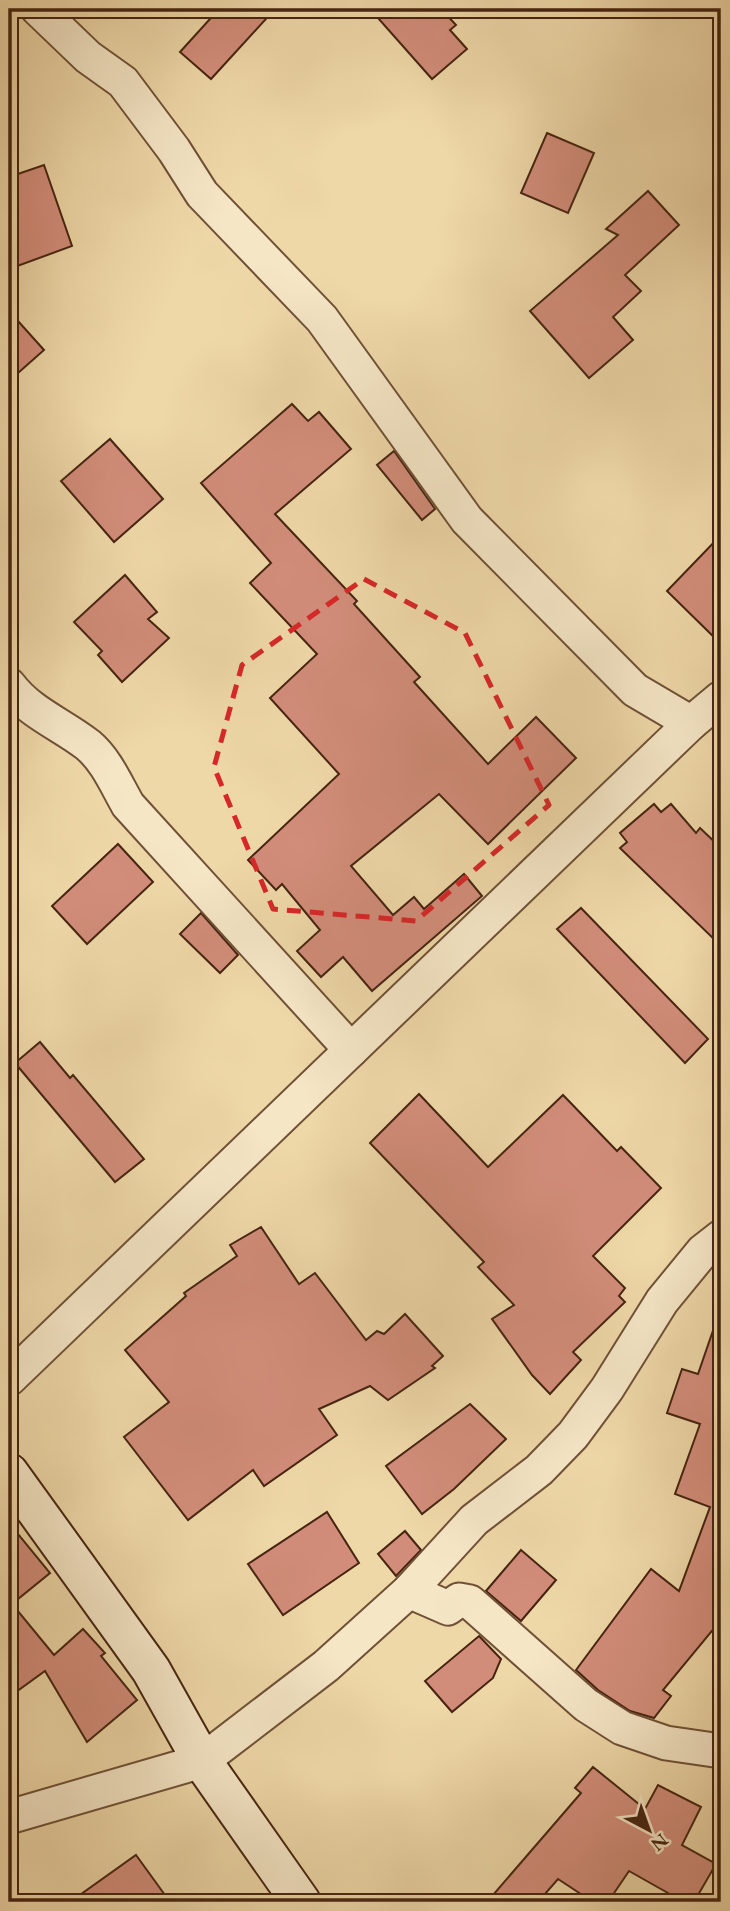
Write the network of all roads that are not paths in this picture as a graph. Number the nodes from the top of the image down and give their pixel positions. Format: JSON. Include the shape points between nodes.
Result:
{"nodes":[{"id":1,"x":38,"y":9,"type":"edge"},
{"id":2,"x":9,"y":685,"type":"edge"},
{"id":3,"x":721,"y":698,"type":"edge"},
{"id":4,"x":691,"y":723,"type":"junction"},
{"id":5,"x":351,"y":1050,"type":"junction"},
{"id":6,"x":721,"y":1237,"type":"edge"},
{"id":7,"x":9,"y":1379,"type":"edge"},
{"id":8,"x":9,"y":1473,"type":"edge"},
{"id":9,"x":409,"y":1591,"type":"junction"},
{"id":10,"x":721,"y":1751,"type":"edge"},
{"id":11,"x":202,"y":1761,"type":"junction"},
{"id":12,"x":9,"y":1817,"type":"edge"},
{"id":13,"x":302,"y":1902,"type":"edge"}],
"edges":[{"from":1,"to":4,"type":"street","via":[[122,82],[202,194],[322,319],[467,520],[635,690]]},
{"from":2,"to":5,"type":"street","via":[[29,708],[89,746],[136,815]]},
{"from":3,"to":4,"type":"street"},
{"from":4,"to":5,"type":"street"},
{"from":5,"to":7,"type":"street"},
{"from":6,"to":9,"type":"street","via":[[703,1251],[662,1301],[573,1435],[539,1470],[474,1520]]},
{"from":8,"to":11,"type":"street","via":[[151,1670]]},
{"from":9,"to":10,"type":"street","via":[[448,1608],[459,1600],[470,1602],[586,1705],[622,1728],[666,1744]]},
{"from":9,"to":11,"type":"street","via":[[326,1666]]},
{"from":11,"to":12,"type":"street"},
{"from":11,"to":13,"type":"street"}]}
